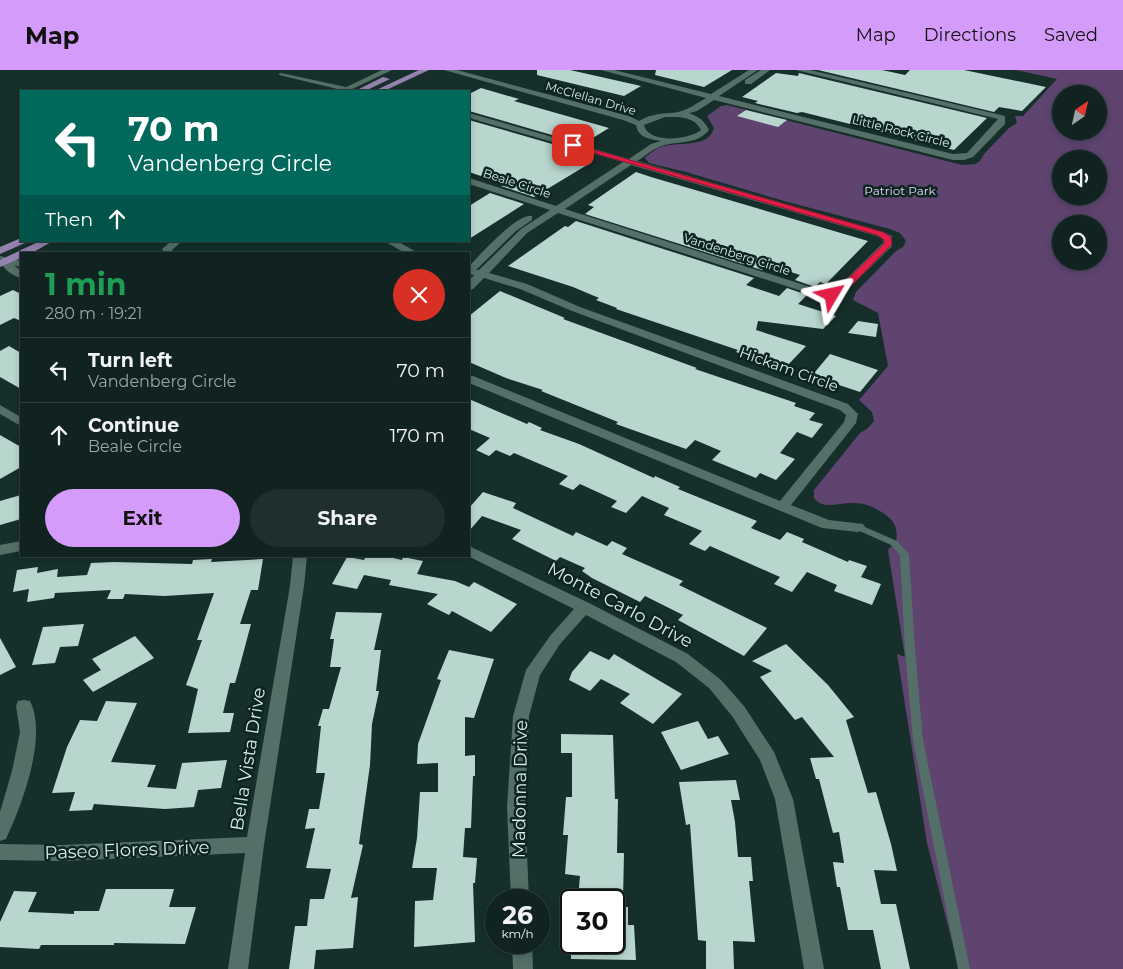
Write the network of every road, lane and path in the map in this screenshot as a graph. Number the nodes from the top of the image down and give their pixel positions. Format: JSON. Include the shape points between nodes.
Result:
{"nodes":[{"id":1,"x":388,"y":70,"type":"edge"},
{"id":2,"x":405,"y":70,"type":"edge"},
{"id":3,"x":425,"y":70,"type":"edge"},
{"id":4,"x":448,"y":70,"type":"edge"},
{"id":5,"x":465,"y":70,"type":"edge"},
{"id":6,"x":605,"y":70,"type":"edge"},
{"id":7,"x":754,"y":70,"type":"edge"},
{"id":8,"x":766,"y":70,"type":"edge"},
{"id":9,"x":800,"y":70,"type":"edge"},
{"id":10,"x":281,"y":74,"type":"dead end"},
{"id":11,"x":344,"y":90,"type":"edge"},
{"id":12,"x":361,"y":90,"type":"edge"},
{"id":13,"x":380,"y":90,"type":"edge"},
{"id":14,"x":717,"y":98,"type":"junction"},
{"id":15,"x":470,"y":114,"type":"edge"},
{"id":16,"x":678,"y":114,"type":"junction"},
{"id":17,"x":652,"y":116,"type":"junction"},
{"id":18,"x":698,"y":120,"type":"junction"},
{"id":19,"x":640,"y":124,"type":"junction"},
{"id":20,"x":646,"y":135,"type":"junction"},
{"id":21,"x":670,"y":141,"type":"junction"},
{"id":22,"x":619,"y":158,"type":"junction"},
{"id":23,"x":630,"y":161,"type":"junction"},
{"id":24,"x":470,"y":181,"type":"edge"},
{"id":25,"x":546,"y":206,"type":"junction"},
{"id":26,"x":558,"y":210,"type":"junction"},
{"id":27,"x":20,"y":241,"type":"edge"},
{"id":28,"x":46,"y":242,"type":"edge"},
{"id":29,"x":176,"y":242,"type":"edge"},
{"id":30,"x":391,"y":242,"type":"edge"},
{"id":31,"x":0,"y":251,"type":"edge"},
{"id":32,"x":26,"y":252,"type":"edge"},
{"id":33,"x":169,"y":252,"type":"edge"},
{"id":34,"x":411,"y":252,"type":"edge"},
{"id":35,"x":20,"y":255,"type":"edge"},
{"id":36,"x":2,"y":261,"type":"edge"},
{"id":37,"x":20,"y":264,"type":"edge"},
{"id":38,"x":470,"y":270,"type":"edge"},
{"id":39,"x":470,"y":271,"type":"edge"},
{"id":40,"x":20,"y":274,"type":"edge"},
{"id":41,"x":482,"y":274,"type":"junction"},
{"id":42,"x":470,"y":286,"type":"edge"},
{"id":43,"x":470,"y":379,"type":"edge"},
{"id":44,"x":0,"y":409,"type":"edge"},
{"id":45,"x":20,"y":421,"type":"edge"},
{"id":46,"x":782,"y":507,"type":"junction"},
{"id":47,"x":858,"y":526,"type":"joint"},
{"id":48,"x":20,"y":546,"type":"edge"},
{"id":49,"x":0,"y":550,"type":"edge"},
{"id":50,"x":470,"y":551,"type":"edge"},
{"id":51,"x":300,"y":557,"type":"edge"},
{"id":52,"x":584,"y":607,"type":"junction"},
{"id":53,"x":24,"y":706,"type":"dead end"},
{"id":54,"x":0,"y":833,"type":"edge"},
{"id":55,"x":254,"y":845,"type":"junction"},
{"id":56,"x":0,"y":852,"type":"edge"},
{"id":57,"x":520,"y":889,"type":"edge"},
{"id":58,"x":522,"y":954,"type":"edge"},
{"id":59,"x":238,"y":969,"type":"edge"},
{"id":60,"x":523,"y":969,"type":"edge"},
{"id":61,"x":814,"y":969,"type":"edge"},
{"id":62,"x":964,"y":969,"type":"edge"}],
"edges":[{"from":1,"to":11,"type":"street"},
{"from":2,"to":12,"type":"main road"},
{"from":3,"to":13,"type":"main road"},
{"from":4,"to":19,"type":"street","name":"McClellan Drive"},
{"from":5,"to":17,"type":"street","name":"McClellan Drive"},
{"from":6,"to":14,"type":"street"},
{"from":7,"to":14,"type":"street"},
{"from":8,"to":14,"type":"street"},
{"from":9,"to":14,"type":"street","name":"Little Rock Circle","via":[[994,115],[1002,118],[1002,122],[970,155],[953,157]]},
{"from":10,"to":11,"type":"lane"},
{"from":14,"to":16,"type":"street"},
{"from":14,"to":18,"type":"street"},
{"from":15,"to":22,"type":"street"},
{"from":16,"to":17,"type":"street"},
{"from":16,"to":18,"type":"street"},
{"from":17,"to":19,"type":"street"},
{"from":18,"to":21,"type":"street","via":[[705,130],[701,135]]},
{"from":19,"to":20,"type":"street"},
{"from":20,"to":21,"type":"street"},
{"from":20,"to":22,"type":"street","via":[[644,143]]},
{"from":21,"to":23,"type":"street","via":[[654,146]]},
{"from":22,"to":23,"type":"street"},
{"from":22,"to":25,"type":"street"},
{"from":23,"to":26,"type":"street"},
{"from":23,"to":26,"type":"street","name":"Vandenberg Circle","via":[[880,234],[888,238],[888,244],[840,291],[832,295],[818,294]]},
{"from":24,"to":25,"type":"street","name":"Beale Circle"},
{"from":25,"to":26,"type":"street","name":"Beale Circle"},
{"from":25,"to":38,"type":"street","via":[[513,229]]},
{"from":26,"to":41,"type":"street","via":[[524,231]]},
{"from":27,"to":31,"type":"main road"},
{"from":28,"to":32,"type":"main road"},
{"from":29,"to":33,"type":"street","via":[[167,249]]},
{"from":30,"to":34,"type":"street"},
{"from":35,"to":36,"type":"main road"},
{"from":36,"to":37,"type":"street"},
{"from":36,"to":40,"type":"street"},
{"from":39,"to":41,"type":"street"},
{"from":41,"to":42,"type":"street"},
{"from":41,"to":46,"type":"street","name":"Hickam Circle","via":[[509,280],[576,309],[844,407],[852,414],[850,423]]},
{"from":43,"to":46,"type":"street"},
{"from":44,"to":45,"type":"street"},
{"from":46,"to":47,"type":"street","via":[[827,525]]},
{"from":47,"to":62,"type":"lane","via":[[894,543],[904,554],[918,740]]},
{"from":48,"to":49,"type":"street"},
{"from":50,"to":52,"type":"street","name":"Monte Carlo Drive"},
{"from":51,"to":55,"type":"street","name":"Bella Vista Drive"},
{"from":52,"to":57,"type":"street","name":"Madonna Drive","via":[[563,629],[532,674],[521,716],[516,806]]},
{"from":52,"to":61,"type":"street","name":"Monte Carlo Drive","via":[[682,658],[715,684],[738,711],[768,757],[784,799]]},
{"from":53,"to":54,"type":"street","via":[[28,730],[19,775]]},
{"from":55,"to":56,"type":"street","name":"Paseo Flores Drive","via":[[62,853]]},
{"from":55,"to":59,"type":"street","name":"Bella Vista Drive"},
{"from":58,"to":60,"type":"street"}]}
